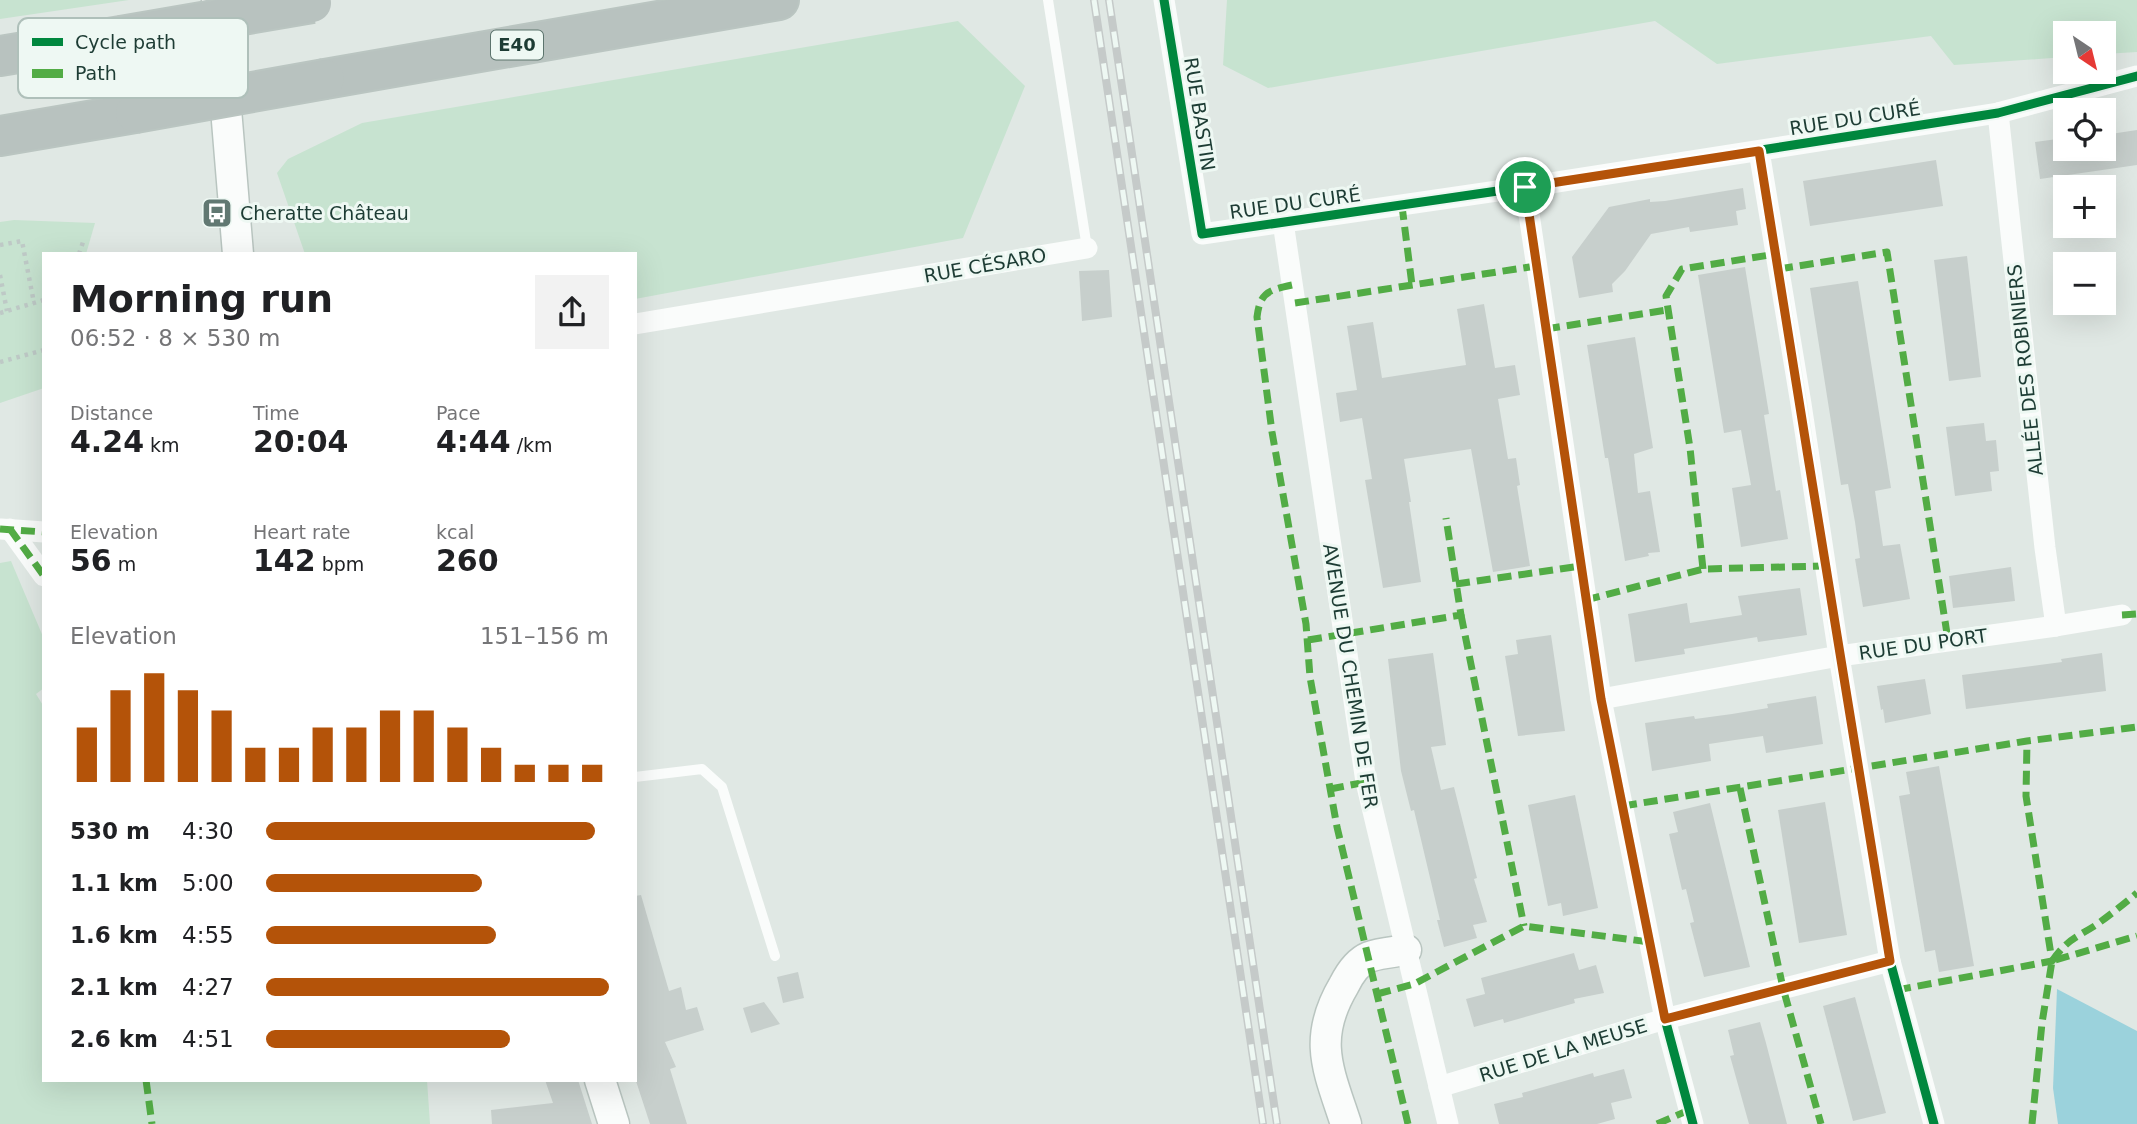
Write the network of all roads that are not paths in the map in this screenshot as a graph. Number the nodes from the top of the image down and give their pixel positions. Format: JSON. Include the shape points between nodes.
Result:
{"nodes":[{"id":1,"x":217,"y":0,"type":"edge"},
{"id":2,"x":779,"y":0,"type":"edge"},
{"id":3,"x":1048,"y":0,"type":"edge"},
{"id":4,"x":1164,"y":0,"type":"edge"},
{"id":5,"x":321,"y":1,"type":"edge"},
{"id":6,"x":218,"y":18,"type":"edge"},
{"id":7,"x":224,"y":18,"type":"edge"},
{"id":8,"x":18,"y":54,"type":"edge"},
{"id":9,"x":0,"y":57,"type":"edge"},
{"id":10,"x":2137,"y":76,"type":"edge"},
{"id":11,"x":248,"y":93,"type":"edge"},
{"id":12,"x":219,"y":98,"type":"edge"},
{"id":13,"x":225,"y":98,"type":"edge"},
{"id":14,"x":1998,"y":113,"type":"junction"},
{"id":15,"x":0,"y":136,"type":"edge"},
{"id":16,"x":1759,"y":151,"type":"junction"},
{"id":17,"x":1525,"y":187,"type":"junction"},
{"id":18,"x":1283,"y":222,"type":"junction"},
{"id":19,"x":1202,"y":234,"type":"joint"},
{"id":20,"x":1087,"y":248,"type":"joint"},
{"id":21,"x":238,"y":252,"type":"edge"},
{"id":22,"x":637,"y":324,"type":"edge"},
{"id":23,"x":5,"y":529,"type":"edge"},
{"id":24,"x":42,"y":532,"type":"edge"},
{"id":25,"x":42,"y":574,"type":"edge"},
{"id":26,"x":2122,"y":615,"type":"dead end"},
{"id":27,"x":2056,"y":626,"type":"junction"},
{"id":28,"x":1839,"y":656,"type":"junction"},
{"id":29,"x":1601,"y":699,"type":"junction"},
{"id":30,"x":637,"y":777,"type":"edge"},
{"id":31,"x":1406,"y":950,"type":"junction"},
{"id":32,"x":775,"y":956,"type":"dead end"},
{"id":33,"x":1890,"y":961,"type":"junction"},
{"id":34,"x":1665,"y":1019,"type":"junction"},
{"id":35,"x":601,"y":1082,"type":"edge"},
{"id":36,"x":1439,"y":1087,"type":"junction"},
{"id":37,"x":614,"y":1124,"type":"edge"},
{"id":38,"x":1346,"y":1124,"type":"edge"},
{"id":39,"x":1448,"y":1124,"type":"edge"},
{"id":40,"x":1693,"y":1124,"type":"edge"},
{"id":41,"x":1934,"y":1124,"type":"edge"}],
"edges":[{"from":1,"to":6,"type":"street"},
{"from":2,"to":11,"type":"highway","number":"E40","bridge":true},
{"from":3,"to":20,"type":"lane","name":"RUE CÉSARO"},
{"from":4,"to":19,"type":"street","name":"RUE BASTIN"},
{"from":5,"to":7,"type":"highway","bridge":true},
{"from":8,"to":9,"type":"highway","bridge":true},
{"from":10,"to":14,"type":"street","name":"RUE DU CURÉ"},
{"from":12,"to":15,"type":"highway","number":"E40","bridge":true},
{"from":13,"to":21,"type":"street"},
{"from":14,"to":16,"type":"street","name":"RUE DU CURÉ"},
{"from":14,"to":27,"type":"street","name":"ALLÉE DES ROBINIERS"},
{"from":16,"to":17,"type":"street","name":"RUE DU CURÉ"},
{"from":16,"to":28,"type":"street"},
{"from":17,"to":18,"type":"street","name":"RUE DU CURÉ"},
{"from":17,"to":29,"type":"street"},
{"from":18,"to":19,"type":"street","name":"RUE DU CURÉ"},
{"from":18,"to":31,"type":"street","name":"AVENUE DU CHEMIN DE FER","via":[[1366,782]]},
{"from":20,"to":22,"type":"street","name":"RUE CÉSARO"},
{"from":23,"to":24,"type":"street"},
{"from":23,"to":25,"type":"street"},
{"from":26,"to":27,"type":"street","name":"RUE DU PORT"},
{"from":27,"to":28,"type":"street","name":"RUE DU PORT"},
{"from":28,"to":29,"type":"street","name":"RUE DU PORT"},
{"from":28,"to":33,"type":"street"},
{"from":29,"to":34,"type":"street"},
{"from":30,"to":32,"type":"lane","via":[[702,769],[722,787]]},
{"from":31,"to":36,"type":"street","name":"AVENUE DU CHEMIN DE FER"},
{"from":31,"to":38,"type":"street","via":[[1367,958],[1351,972],[1335,1000],[1326,1027],[1325,1051]]},
{"from":33,"to":34,"type":"street","name":"RUE DE LA MEUSE"},
{"from":33,"to":41,"type":"street"},
{"from":34,"to":36,"type":"street","name":"RUE DE LA MEUSE"},
{"from":34,"to":40,"type":"street"},
{"from":35,"to":37,"type":"street"},
{"from":36,"to":39,"type":"street","name":"AVENUE DU CHEMIN DE FER"}]}
